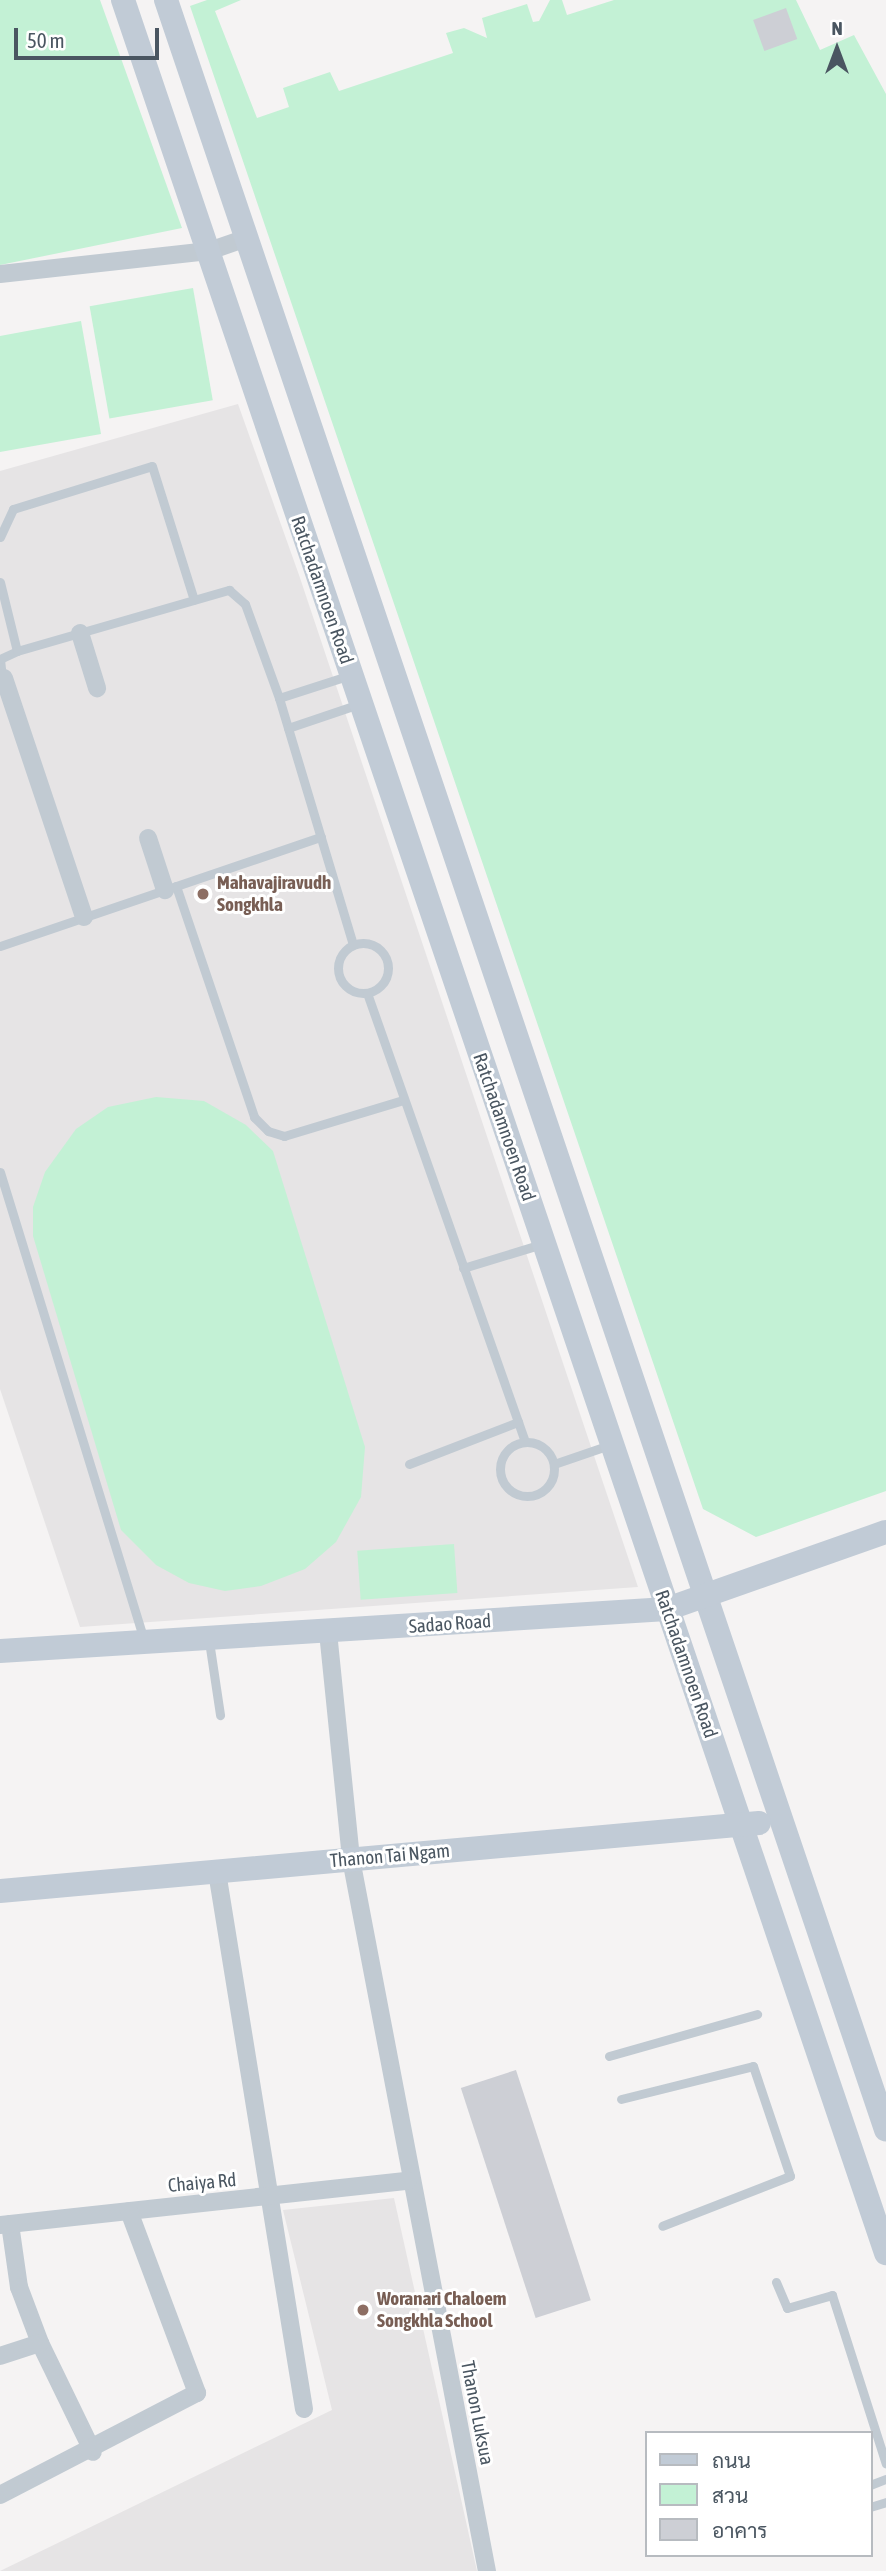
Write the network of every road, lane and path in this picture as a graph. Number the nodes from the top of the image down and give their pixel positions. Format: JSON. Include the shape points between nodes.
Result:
{"nodes":[{"id":1,"x":123,"y":0,"type":"edge"},
{"id":2,"x":166,"y":0,"type":"edge"},
{"id":3,"x":246,"y":238,"type":"junction"},
{"id":4,"x":209,"y":251,"type":"junction"},
{"id":5,"x":0,"y":274,"type":"edge"},
{"id":6,"x":0,"y":537,"type":"edge"},
{"id":7,"x":0,"y":582,"type":"edge"},
{"id":8,"x":194,"y":600,"type":"junction"},
{"id":9,"x":80,"y":633,"type":"junction"},
{"id":10,"x":17,"y":651,"type":"junction"},
{"id":11,"x":351,"y":674,"type":"junction"},
{"id":12,"x":2,"y":678,"type":"edge"},
{"id":13,"x":97,"y":688,"type":"dead end"},
{"id":14,"x":279,"y":698,"type":"junction"},
{"id":15,"x":361,"y":703,"type":"junction"},
{"id":16,"x":288,"y":728,"type":"junction"},
{"id":17,"x":321,"y":837,"type":"junction"},
{"id":18,"x":148,"y":838,"type":"dead end"},
{"id":19,"x":170,"y":888,"type":"junction"},
{"id":20,"x":84,"y":917,"type":"junction"},
{"id":21,"x":353,"y":945,"type":"junction"},
{"id":22,"x":0,"y":946,"type":"edge"},
{"id":23,"x":367,"y":993,"type":"junction"},
{"id":24,"x":403,"y":1100,"type":"junction"},
{"id":25,"x":0,"y":1172,"type":"edge"},
{"id":26,"x":543,"y":1243,"type":"junction"},
{"id":27,"x":463,"y":1268,"type":"junction"},
{"id":28,"x":518,"y":1422,"type":"junction"},
{"id":29,"x":525,"y":1442,"type":"junction"},
{"id":30,"x":612,"y":1444,"type":"junction"},
{"id":31,"x":409,"y":1464,"type":"dead end"},
{"id":32,"x":554,"y":1464,"type":"junction"},
{"id":33,"x":886,"y":1532,"type":"edge"},
{"id":34,"x":704,"y":1596,"type":"junction"},
{"id":35,"x":667,"y":1609,"type":"junction"},
{"id":36,"x":328,"y":1632,"type":"junction"},
{"id":37,"x":209,"y":1639,"type":"junction"},
{"id":38,"x":144,"y":1643,"type":"junction"},
{"id":39,"x":1,"y":1649,"type":"edge"},
{"id":40,"x":220,"y":1715,"type":"dead end"},
{"id":41,"x":778,"y":1818,"type":"junction"},
{"id":42,"x":744,"y":1828,"type":"junction"},
{"id":43,"x":351,"y":1859,"type":"junction"},
{"id":44,"x":217,"y":1872,"type":"junction"},
{"id":45,"x":0,"y":1891,"type":"edge"},
{"id":46,"x":757,"y":2014,"type":"dead end"},
{"id":47,"x":609,"y":2056,"type":"dead end"},
{"id":48,"x":621,"y":2099,"type":"dead end"},
{"id":49,"x":886,"y":2130,"type":"edge"},
{"id":50,"x":408,"y":2181,"type":"junction"},
{"id":51,"x":267,"y":2198,"type":"junction"},
{"id":52,"x":129,"y":2211,"type":"junction"},
{"id":53,"x":5,"y":2225,"type":"edge"},
{"id":54,"x":662,"y":2226,"type":"dead end"},
{"id":55,"x":886,"y":2253,"type":"edge"},
{"id":56,"x":776,"y":2282,"type":"dead end"},
{"id":57,"x":40,"y":2343,"type":"junction"},
{"id":58,"x":0,"y":2356,"type":"edge"},
{"id":59,"x":304,"y":2409,"type":"dead end"},
{"id":60,"x":93,"y":2452,"type":"junction"},
{"id":61,"x":886,"y":2464,"type":"edge"},
{"id":62,"x":0,"y":2495,"type":"edge"},
{"id":63,"x":487,"y":2571,"type":"edge"}],
"edges":[{"from":1,"to":4,"type":"street","name":"Ratchadamnoen Road"},
{"from":2,"to":3,"type":"street","name":"Ratchadamnoen Road"},
{"from":3,"to":4,"type":"street"},
{"from":3,"to":34,"type":"street","name":"Ratchadamnoen Road"},
{"from":4,"to":5,"type":"street"},
{"from":4,"to":11,"type":"street","name":"Ratchadamnoen Road"},
{"from":6,"to":8,"type":"lane","via":[[13,509],[152,467]]},
{"from":7,"to":10,"type":"lane"},
{"from":8,"to":9,"type":"lane"},
{"from":8,"to":14,"type":"lane","via":[[229,590],[245,604]]},
{"from":9,"to":10,"type":"lane"},
{"from":9,"to":13,"type":"street"},
{"from":10,"to":12,"type":"lane","via":[[0,659]]},
{"from":11,"to":14,"type":"lane"},
{"from":11,"to":15,"type":"street","name":"Ratchadamnoen Road"},
{"from":12,"to":20,"type":"street"},
{"from":14,"to":16,"type":"lane"},
{"from":15,"to":16,"type":"lane"},
{"from":15,"to":26,"type":"street","name":"Ratchadamnoen Road"},
{"from":16,"to":17,"type":"lane"},
{"from":17,"to":19,"type":"lane"},
{"from":17,"to":21,"type":"lane"},
{"from":18,"to":19,"type":"street"},
{"from":19,"to":20,"type":"lane"},
{"from":19,"to":24,"type":"lane","via":[[254,1117],[268,1131],[284,1136]]},
{"from":20,"to":22,"type":"lane"},
{"from":21,"to":23,"type":"lane","via":[[341,956],[339,976],[351,990]]},
{"from":21,"to":23,"type":"lane","via":[[370,944],[388,963],[385,981]]},
{"from":23,"to":24,"type":"lane"},
{"from":24,"to":27,"type":"lane"},
{"from":25,"to":38,"type":"lane"},
{"from":26,"to":27,"type":"lane"},
{"from":26,"to":30,"type":"street","name":"Ratchadamnoen Road"},
{"from":27,"to":28,"type":"lane"},
{"from":28,"to":29,"type":"lane"},
{"from":28,"to":31,"type":"lane"},
{"from":29,"to":32,"type":"lane","via":[[544,1448]]},
{"from":29,"to":32,"type":"lane","via":[[503,1457],[501,1477],[513,1492],[544,1490]]},
{"from":30,"to":32,"type":"lane"},
{"from":30,"to":35,"type":"street","name":"Ratchadamnoen Road"},
{"from":33,"to":34,"type":"street","name":"Sadao Road"},
{"from":34,"to":35,"type":"street","name":"Sadao Road"},
{"from":34,"to":41,"type":"street","name":"Ratchadamnoen Road"},
{"from":35,"to":36,"type":"street","name":"Sadao Road"},
{"from":35,"to":42,"type":"street","name":"Ratchadamnoen Road"},
{"from":36,"to":37,"type":"street","name":"Sadao Road"},
{"from":36,"to":43,"type":"street","name":"Thanon Luksua"},
{"from":37,"to":38,"type":"street","name":"Sadao Road"},
{"from":37,"to":40,"type":"lane"},
{"from":38,"to":39,"type":"street","name":"Sadao Road"},
{"from":41,"to":42,"type":"street","name":"Thanon Tai Ngam"},
{"from":41,"to":49,"type":"street","name":"Ratchadamnoen Road"},
{"from":42,"to":43,"type":"street","name":"Thanon Tai Ngam"},
{"from":42,"to":55,"type":"street","name":"Ratchadamnoen Road"},
{"from":43,"to":44,"type":"street","name":"Thanon Tai Ngam"},
{"from":43,"to":50,"type":"street","name":"Thanon Luksua"},
{"from":44,"to":45,"type":"street","name":"Thanon Tai Ngam"},
{"from":44,"to":51,"type":"street"},
{"from":46,"to":47,"type":"lane"},
{"from":48,"to":54,"type":"lane","via":[[753,2066],[790,2176]]},
{"from":50,"to":51,"type":"street","name":"Chaiya Rd"},
{"from":50,"to":63,"type":"street","name":"Thanon Luksua"},
{"from":51,"to":52,"type":"street","name":"Chaiya Rd"},
{"from":51,"to":59,"type":"street"},
{"from":52,"to":53,"type":"street","name":"Chaiya Rd"},
{"from":52,"to":60,"type":"street","via":[[198,2393]]},
{"from":53,"to":57,"type":"street","via":[[19,2287]]},
{"from":56,"to":61,"type":"lane","via":[[787,2308],[832,2295]]},
{"from":57,"to":58,"type":"street"},
{"from":57,"to":60,"type":"street"},
{"from":60,"to":62,"type":"street"}]}
